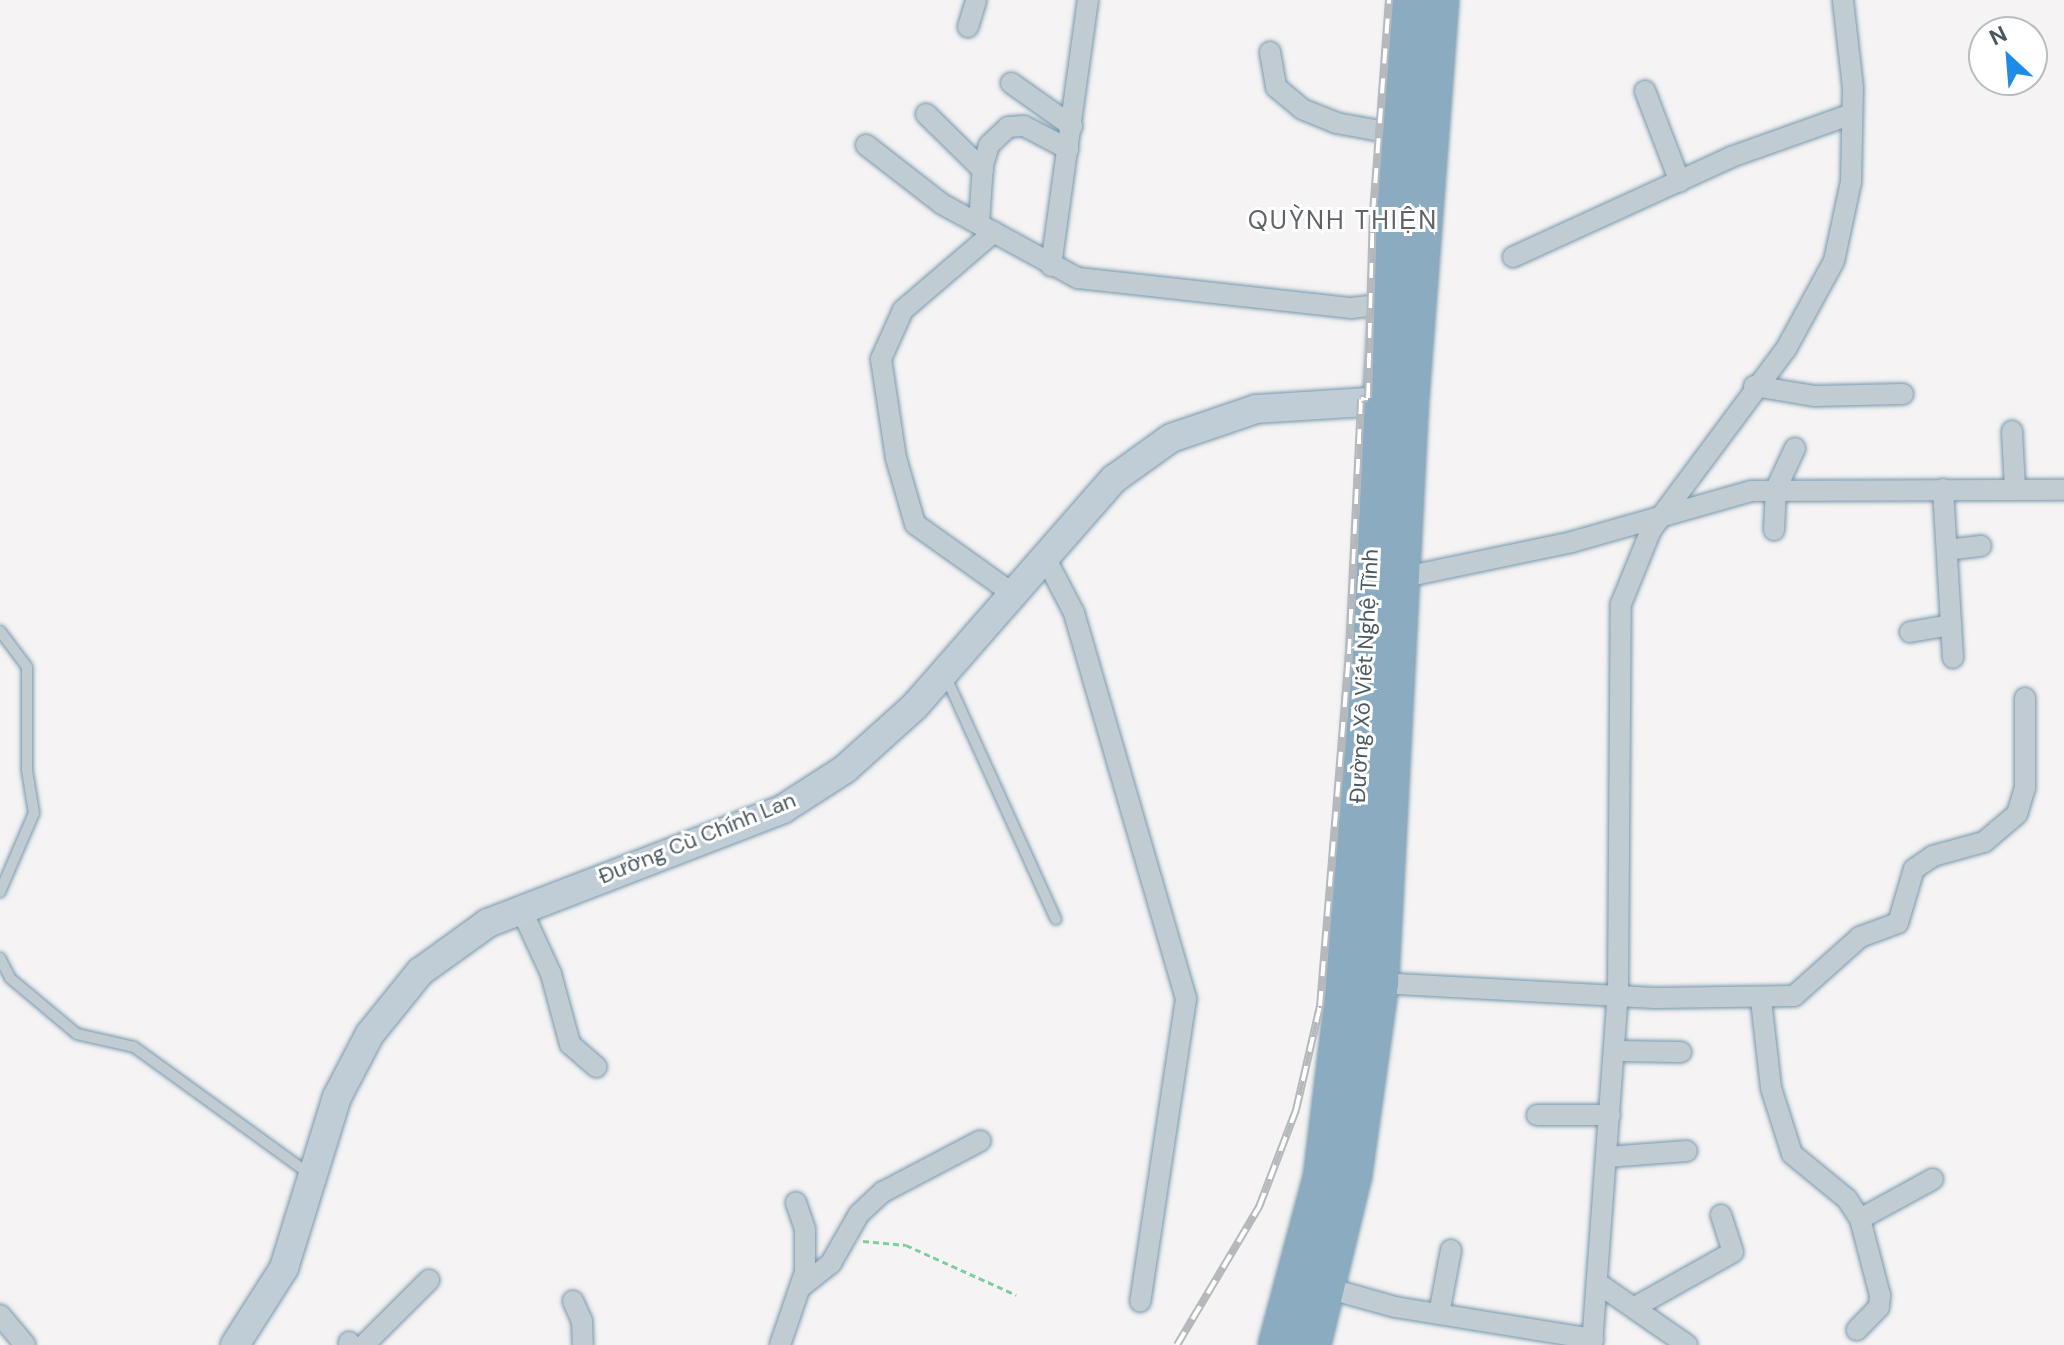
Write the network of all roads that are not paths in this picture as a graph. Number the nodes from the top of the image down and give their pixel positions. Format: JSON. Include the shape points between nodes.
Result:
{"nodes":[{"id":1,"x":976,"y":0,"type":"edge"},
{"id":2,"x":1088,"y":0,"type":"edge"},
{"id":3,"x":1408,"y":0,"type":"edge"},
{"id":4,"x":1439,"y":0,"type":"edge"},
{"id":5,"x":1843,"y":0,"type":"edge"},
{"id":6,"x":968,"y":27,"type":"dead end"},
{"id":7,"x":1270,"y":52,"type":"dead end"},
{"id":8,"x":1011,"y":83,"type":"dead end"},
{"id":9,"x":1645,"y":91,"type":"dead end"},
{"id":10,"x":926,"y":114,"type":"dead end"},
{"id":11,"x":1852,"y":114,"type":"junction"},
{"id":12,"x":1072,"y":126,"type":"junction"},
{"id":13,"x":1411,"y":136,"type":"junction"},
{"id":14,"x":866,"y":145,"type":"dead end"},
{"id":15,"x":1068,"y":149,"type":"junction"},
{"id":16,"x":983,"y":170,"type":"junction"},
{"id":17,"x":1680,"y":182,"type":"junction"},
{"id":18,"x":986,"y":228,"type":"junction"},
{"id":19,"x":1513,"y":257,"type":"dead end"},
{"id":20,"x":1051,"y":266,"type":"junction"},
{"id":21,"x":1401,"y":303,"type":"junction"},
{"id":22,"x":1754,"y":386,"type":"junction"},
{"id":23,"x":1903,"y":394,"type":"dead end"},
{"id":24,"x":1395,"y":399,"type":"junction"},
{"id":25,"x":2012,"y":431,"type":"dead end"},
{"id":26,"x":1795,"y":448,"type":"dead end"},
{"id":27,"x":1776,"y":489,"type":"junction"},
{"id":28,"x":1943,"y":489,"type":"junction"},
{"id":29,"x":2015,"y":489,"type":"junction"},
{"id":30,"x":2064,"y":490,"type":"edge"},
{"id":31,"x":1661,"y":517,"type":"junction"},
{"id":32,"x":1774,"y":530,"type":"dead end"},
{"id":33,"x":1981,"y":546,"type":"dead end"},
{"id":34,"x":1947,"y":550,"type":"junction"},
{"id":35,"x":1045,"y":557,"type":"junction"},
{"id":36,"x":1400,"y":578,"type":"junction"},
{"id":37,"x":1013,"y":594,"type":"junction"},
{"id":38,"x":1951,"y":625,"type":"junction"},
{"id":39,"x":0,"y":631,"type":"edge"},
{"id":40,"x":1910,"y":632,"type":"dead end"},
{"id":41,"x":1953,"y":658,"type":"dead end"},
{"id":42,"x":944,"y":673,"type":"junction"},
{"id":43,"x":2025,"y":698,"type":"dead end"},
{"id":44,"x":0,"y":892,"type":"edge"},
{"id":45,"x":521,"y":909,"type":"junction"},
{"id":46,"x":1056,"y":919,"type":"dead end"},
{"id":47,"x":0,"y":958,"type":"edge"},
{"id":48,"x":1379,"y":983,"type":"junction"},
{"id":49,"x":1618,"y":993,"type":"junction"},
{"id":50,"x":1761,"y":1000,"type":"junction"},
{"id":51,"x":1614,"y":1051,"type":"junction"},
{"id":52,"x":1681,"y":1052,"type":"dead end"},
{"id":53,"x":596,"y":1067,"type":"dead end"},
{"id":54,"x":1537,"y":1115,"type":"dead end"},
{"id":55,"x":1610,"y":1115,"type":"junction"},
{"id":56,"x":980,"y":1141,"type":"dead end"},
{"id":57,"x":1687,"y":1151,"type":"dead end"},
{"id":58,"x":1607,"y":1157,"type":"junction"},
{"id":59,"x":313,"y":1176,"type":"junction"},
{"id":60,"x":1933,"y":1179,"type":"dead end"},
{"id":61,"x":796,"y":1203,"type":"dead end"},
{"id":62,"x":1721,"y":1215,"type":"dead end"},
{"id":63,"x":1860,"y":1219,"type":"junction"},
{"id":64,"x":1451,"y":1250,"type":"dead end"},
{"id":65,"x":429,"y":1280,"type":"dead end"},
{"id":66,"x":1599,"y":1284,"type":"junction"},
{"id":67,"x":802,"y":1286,"type":"junction"},
{"id":68,"x":1327,"y":1288,"type":"junction"},
{"id":69,"x":573,"y":1301,"type":"dead end"},
{"id":70,"x":1140,"y":1302,"type":"dead end"},
{"id":71,"x":1635,"y":1307,"type":"junction"},
{"id":72,"x":1439,"y":1314,"type":"junction"},
{"id":73,"x":0,"y":1315,"type":"edge"},
{"id":74,"x":1857,"y":1330,"type":"dead end"},
{"id":75,"x":1592,"y":1342,"type":"edge"},
{"id":76,"x":354,"y":1344,"type":"edge"},
{"id":77,"x":25,"y":1345,"type":"edge"},
{"id":78,"x":235,"y":1345,"type":"edge"},
{"id":79,"x":583,"y":1345,"type":"edge"},
{"id":80,"x":780,"y":1345,"type":"edge"},
{"id":81,"x":1278,"y":1345,"type":"edge"},
{"id":82,"x":1311,"y":1345,"type":"edge"},
{"id":83,"x":1687,"y":1345,"type":"edge"}],
"edges":[{"from":1,"to":6,"type":"street"},
{"from":2,"to":12,"type":"street"},
{"from":3,"to":13,"type":"highway","name":"Đường Xô Viết Nghệ Tĩnh"},
{"from":4,"to":13,"type":"highway","name":"Đường Xô Viết Nghệ Tĩnh"},
{"from":5,"to":11,"type":"street"},
{"from":7,"to":13,"type":"street","via":[[1276,87],[1302,109]]},
{"from":8,"to":12,"type":"street"},
{"from":9,"to":17,"type":"street"},
{"from":10,"to":16,"type":"street"},
{"from":11,"to":17,"type":"street","via":[[1758,145]]},
{"from":11,"to":22,"type":"street","via":[[1849,198],[1834,261],[1786,349]]},
{"from":12,"to":15,"type":"street"},
{"from":13,"to":21,"type":"highway","name":"Đường Xô Viết Nghệ Tĩnh"},
{"from":14,"to":18,"type":"street","via":[[932,197]]},
{"from":15,"to":16,"type":"street","via":[[1014,126],[989,145]]},
{"from":15,"to":20,"type":"street"},
{"from":16,"to":18,"type":"street"},
{"from":17,"to":19,"type":"street"},
{"from":18,"to":20,"type":"street"},
{"from":18,"to":37,"type":"street","via":[[903,310],[881,359],[896,458],[915,524]]},
{"from":20,"to":21,"type":"street","via":[[1078,278],[1142,289],[1351,308]]},
{"from":21,"to":24,"type":"highway","name":"Đường Xô Viết Nghệ Tĩnh"},
{"from":22,"to":23,"type":"street","via":[[1815,396]]},
{"from":22,"to":31,"type":"street"},
{"from":24,"to":35,"type":"street","name":"Đường Cù Chính Lan","via":[[1256,409],[1171,438],[1114,479]]},
{"from":24,"to":36,"type":"highway","name":"Đường Xô Viết Nghệ Tĩnh"},
{"from":24,"to":81,"type":"highway","name":"Đường Xô Viết Nghệ Tĩnh","via":[[1345,996],[1323,1177]]},
{"from":25,"to":29,"type":"street"},
{"from":26,"to":27,"type":"street"},
{"from":27,"to":28,"type":"street"},
{"from":27,"to":31,"type":"street"},
{"from":27,"to":32,"type":"street"},
{"from":28,"to":29,"type":"street"},
{"from":28,"to":34,"type":"street"},
{"from":29,"to":30,"type":"street"},
{"from":31,"to":36,"type":"street"},
{"from":31,"to":49,"type":"street","via":[[1635,559],[1621,604]]},
{"from":33,"to":34,"type":"street"},
{"from":34,"to":38,"type":"street"},
{"from":35,"to":37,"type":"street","name":"Đường Cù Chính Lan"},
{"from":35,"to":70,"type":"street","via":[[1074,613],[1186,999]]},
{"from":36,"to":48,"type":"highway","name":"Đường Xô Viết Nghệ Tĩnh"},
{"from":37,"to":42,"type":"street","name":"Đường Cù Chính Lan"},
{"from":38,"to":40,"type":"street"},
{"from":38,"to":41,"type":"street"},
{"from":39,"to":44,"type":"lane","via":[[27,667],[27,770],[34,813]]},
{"from":42,"to":45,"type":"street","name":"Đường Cù Chính Lan","via":[[845,769],[783,809]]},
{"from":42,"to":46,"type":"lane"},
{"from":43,"to":50,"type":"street","via":[[2025,788],[2017,814],[1984,842],[1933,856],[1914,869],[1893,927],[1860,937],[1794,996]]},
{"from":45,"to":53,"type":"street","via":[[551,974],[570,1044]]},
{"from":45,"to":59,"type":"street","name":"Đường Cù Chính Lan","via":[[488,923],[420,972],[370,1034],[337,1097]]},
{"from":47,"to":59,"type":"lane","via":[[10,978],[77,1034],[134,1047]]},
{"from":48,"to":49,"type":"street"},
{"from":48,"to":68,"type":"highway","name":"Đường Xô Viết Nghệ Tĩnh","via":[[1352,1176]]},
{"from":49,"to":50,"type":"street"},
{"from":49,"to":51,"type":"street"},
{"from":50,"to":63,"type":"street","via":[[1771,1088],[1788,1146],[1806,1169],[1847,1199]]},
{"from":51,"to":52,"type":"street"},
{"from":51,"to":55,"type":"street"},
{"from":54,"to":55,"type":"street"},
{"from":55,"to":58,"type":"street"},
{"from":56,"to":67,"type":"street","via":[[883,1192],[843,1239],[831,1263]]},
{"from":57,"to":58,"type":"street"},
{"from":58,"to":66,"type":"street"},
{"from":59,"to":78,"type":"street","name":"Đường Cù Chính Lan","via":[[284,1268]]},
{"from":60,"to":63,"type":"street"},
{"from":61,"to":67,"type":"street","via":[[805,1229]]},
{"from":62,"to":71,"type":"street","via":[[1734,1241],[1733,1252]]},
{"from":63,"to":74,"type":"street","via":[[1880,1295],[1879,1307]]},
{"from":64,"to":72,"type":"street"},
{"from":65,"to":76,"type":"street"},
{"from":66,"to":71,"type":"street"},
{"from":66,"to":75,"type":"street"},
{"from":67,"to":80,"type":"street"},
{"from":68,"to":72,"type":"street"},
{"from":68,"to":82,"type":"highway","name":"Đường Xô Viết Nghệ Tĩnh"},
{"from":69,"to":79,"type":"street","via":[[582,1321]]},
{"from":71,"to":83,"type":"street"},
{"from":72,"to":75,"type":"street"},
{"from":73,"to":77,"type":"street"}]}
